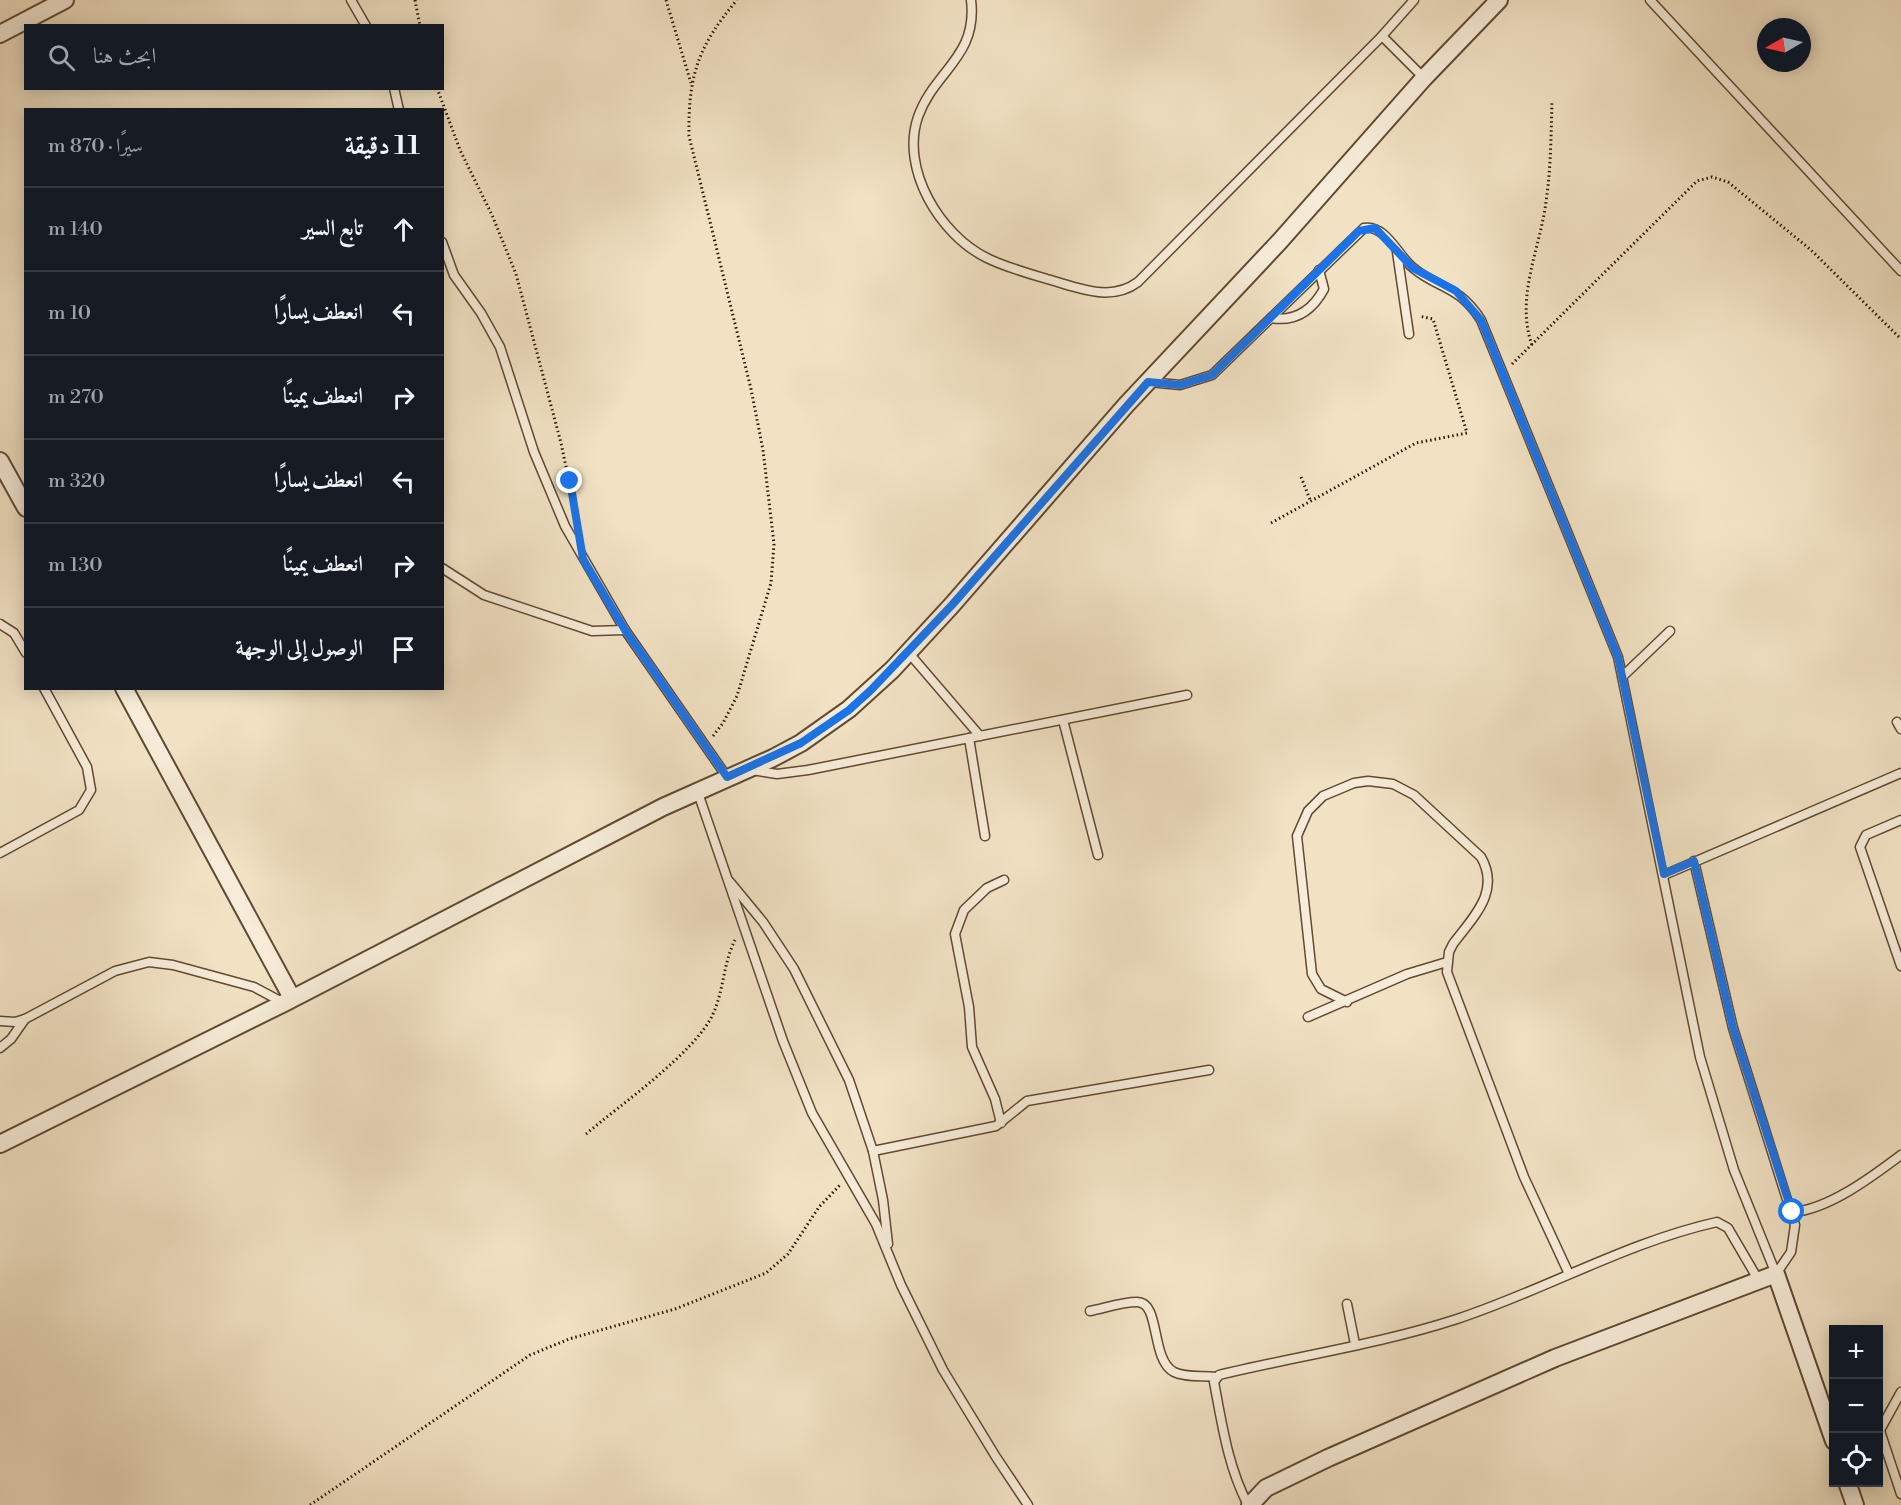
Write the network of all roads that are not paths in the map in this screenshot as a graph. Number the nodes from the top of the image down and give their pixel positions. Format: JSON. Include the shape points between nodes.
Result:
{"nodes":[{"id":1,"x":65,"y":0,"type":"edge"},
{"id":2,"x":351,"y":0,"type":"edge"},
{"id":3,"x":971,"y":0,"type":"edge"},
{"id":4,"x":1414,"y":0,"type":"edge"},
{"id":5,"x":1499,"y":0,"type":"edge"},
{"id":6,"x":1650,"y":0,"type":"edge"},
{"id":7,"x":365,"y":24,"type":"edge"},
{"id":8,"x":0,"y":34,"type":"edge"},
{"id":9,"x":1382,"y":36,"type":"junction"},
{"id":10,"x":1424,"y":78,"type":"junction"},
{"id":11,"x":394,"y":90,"type":"edge"},
{"id":12,"x":399,"y":108,"type":"edge"},
{"id":13,"x":444,"y":248,"type":"edge"},
{"id":14,"x":1396,"y":251,"type":"junction"},
{"id":15,"x":1319,"y":270,"type":"junction"},
{"id":16,"x":1901,"y":271,"type":"edge"},
{"id":17,"x":1271,"y":318,"type":"junction"},
{"id":18,"x":1409,"y":334,"type":"dead end"},
{"id":19,"x":1148,"y":382,"type":"junction"},
{"id":20,"x":0,"y":461,"type":"edge"},
{"id":21,"x":24,"y":504,"type":"edge"},
{"id":22,"x":444,"y":569,"type":"edge"},
{"id":23,"x":0,"y":624,"type":"edge"},
{"id":24,"x":625,"y":630,"type":"junction"},
{"id":25,"x":1670,"y":631,"type":"dead end"},
{"id":26,"x":24,"y":649,"type":"edge"},
{"id":27,"x":908,"y":652,"type":"junction"},
{"id":28,"x":1623,"y":676,"type":"junction"},
{"id":29,"x":46,"y":690,"type":"edge"},
{"id":30,"x":125,"y":690,"type":"edge"},
{"id":31,"x":1187,"y":695,"type":"dead end"},
{"id":32,"x":1063,"y":720,"type":"junction"},
{"id":33,"x":980,"y":736,"type":"junction"},
{"id":34,"x":969,"y":738,"type":"junction"},
{"id":35,"x":746,"y":769,"type":"junction"},
{"id":36,"x":1901,"y":773,"type":"edge"},
{"id":37,"x":727,"y":777,"type":"junction"},
{"id":38,"x":697,"y":790,"type":"junction"},
{"id":39,"x":1901,"y":820,"type":"edge"},
{"id":40,"x":985,"y":836,"type":"dead end"},
{"id":41,"x":0,"y":853,"type":"edge"},
{"id":42,"x":1098,"y":855,"type":"dead end"},
{"id":43,"x":1694,"y":861,"type":"junction"},
{"id":44,"x":1664,"y":874,"type":"junction"},
{"id":45,"x":727,"y":878,"type":"junction"},
{"id":46,"x":1004,"y":880,"type":"dead end"},
{"id":47,"x":1447,"y":962,"type":"junction"},
{"id":48,"x":1901,"y":966,"type":"edge"},
{"id":49,"x":288,"y":1001,"type":"junction"},
{"id":50,"x":1347,"y":1002,"type":"junction"},
{"id":51,"x":1308,"y":1017,"type":"dead end"},
{"id":52,"x":25,"y":1019,"type":"junction"},
{"id":53,"x":0,"y":1021,"type":"edge"},
{"id":54,"x":0,"y":1048,"type":"edge"},
{"id":55,"x":1209,"y":1070,"type":"dead end"},
{"id":56,"x":1001,"y":1123,"type":"junction"},
{"id":57,"x":0,"y":1144,"type":"edge"},
{"id":58,"x":873,"y":1151,"type":"junction"},
{"id":59,"x":1901,"y":1155,"type":"edge"},
{"id":60,"x":1792,"y":1212,"type":"junction"},
{"id":61,"x":888,"y":1250,"type":"junction"},
{"id":62,"x":1569,"y":1274,"type":"junction"},
{"id":63,"x":1776,"y":1274,"type":"junction"},
{"id":64,"x":1759,"y":1281,"type":"junction"},
{"id":65,"x":1347,"y":1304,"type":"dead end"},
{"id":66,"x":1090,"y":1311,"type":"dead end"},
{"id":67,"x":1355,"y":1344,"type":"junction"},
{"id":68,"x":1216,"y":1377,"type":"junction"},
{"id":69,"x":1901,"y":1392,"type":"edge"},
{"id":70,"x":1883,"y":1421,"type":"edge"},
{"id":71,"x":1830,"y":1433,"type":"edge"},
{"id":72,"x":1881,"y":1433,"type":"edge"},
{"id":73,"x":1849,"y":1487,"type":"edge"},
{"id":74,"x":1901,"y":1494,"type":"edge"},
{"id":75,"x":1028,"y":1505,"type":"edge"},
{"id":76,"x":1249,"y":1505,"type":"edge"},
{"id":77,"x":1855,"y":1505,"type":"edge"}],
"edges":[{"from":1,"to":8,"type":"street"},
{"from":2,"to":7,"type":"lane"},
{"from":3,"to":9,"type":"lane","via":[[972,26],[965,47],[918,117],[914,149],[920,181],[945,223],[980,254],[1042,277],[1106,294],[1124,291],[1138,282]]},
{"from":4,"to":9,"type":"lane"},
{"from":5,"to":10,"type":"street"},
{"from":6,"to":16,"type":"lane"},
{"from":9,"to":10,"type":"lane"},
{"from":10,"to":19,"type":"street","via":[[1281,241]]},
{"from":11,"to":12,"type":"lane"},
{"from":13,"to":24,"type":"lane","via":[[454,275],[500,347],[534,452],[565,526]]},
{"from":14,"to":15,"type":"lane","via":[[1380,231],[1364,228]]},
{"from":14,"to":18,"type":"lane"},
{"from":14,"to":28,"type":"lane","via":[[1413,268],[1456,291],[1474,309],[1605,621]]},
{"from":15,"to":17,"type":"lane"},
{"from":15,"to":17,"type":"lane","via":[[1324,289],[1300,316],[1286,320]]},
{"from":17,"to":19,"type":"lane","via":[[1212,375],[1180,385]]},
{"from":19,"to":27,"type":"street"},
{"from":20,"to":21,"type":"street"},
{"from":22,"to":24,"type":"lane","via":[[484,595],[592,631]]},
{"from":23,"to":26,"type":"lane","via":[[15,633]]},
{"from":24,"to":37,"type":"lane"},
{"from":25,"to":28,"type":"lane"},
{"from":27,"to":33,"type":"lane"},
{"from":27,"to":35,"type":"street","via":[[834,721],[801,743]]},
{"from":28,"to":44,"type":"lane"},
{"from":29,"to":41,"type":"lane","via":[[90,774],[91,790],[78,810]]},
{"from":30,"to":49,"type":"street"},
{"from":31,"to":32,"type":"lane"},
{"from":32,"to":33,"type":"lane"},
{"from":32,"to":42,"type":"lane"},
{"from":33,"to":34,"type":"lane"},
{"from":34,"to":35,"type":"lane","via":[[792,773]]},
{"from":34,"to":40,"type":"lane"},
{"from":35,"to":37,"type":"street"},
{"from":36,"to":43,"type":"lane"},
{"from":37,"to":38,"type":"street"},
{"from":38,"to":45,"type":"lane"},
{"from":38,"to":49,"type":"street"},
{"from":39,"to":48,"type":"lane","via":[[1866,835],[1860,847]]},
{"from":43,"to":44,"type":"lane"},
{"from":43,"to":60,"type":"lane","via":[[1733,1028]]},
{"from":44,"to":63,"type":"lane","via":[[1703,1068],[1734,1170]]},
{"from":45,"to":58,"type":"lane","via":[[763,922],[804,986],[849,1080]]},
{"from":45,"to":61,"type":"lane","via":[[796,1077],[827,1143]]},
{"from":46,"to":56,"type":"lane","via":[[987,888],[964,910],[955,934],[968,996],[972,1047]]},
{"from":47,"to":50,"type":"lane","via":[[1407,974]]},
{"from":47,"to":50,"type":"lane","via":[[1453,944],[1488,893],[1488,875],[1481,857],[1404,789],[1368,781],[1341,787],[1315,803],[1297,836],[1312,974],[1321,988]]},
{"from":47,"to":62,"type":"lane","via":[[1449,981],[1504,1127]]},
{"from":49,"to":52,"type":"lane","via":[[254,987],[149,962],[115,971]]},
{"from":49,"to":57,"type":"street"},
{"from":50,"to":51,"type":"lane"},
{"from":52,"to":53,"type":"lane"},
{"from":52,"to":54,"type":"lane"},
{"from":55,"to":56,"type":"lane","via":[[1027,1101]]},
{"from":56,"to":58,"type":"lane"},
{"from":58,"to":61,"type":"lane"},
{"from":59,"to":60,"type":"lane","via":[[1824,1203]]},
{"from":60,"to":63,"type":"lane","via":[[1794,1239],[1788,1258]]},
{"from":61,"to":75,"type":"lane","via":[[943,1370]]},
{"from":62,"to":64,"type":"lane","via":[[1717,1222],[1728,1228]]},
{"from":62,"to":67,"type":"lane","via":[[1460,1318]]},
{"from":63,"to":64,"type":"street"},
{"from":63,"to":71,"type":"street"},
{"from":64,"to":76,"type":"street","via":[[1555,1358],[1266,1488]]},
{"from":65,"to":67,"type":"lane"},
{"from":66,"to":68,"type":"lane","via":[[1143,1303],[1150,1311],[1160,1354],[1168,1367],[1181,1374]]},
{"from":67,"to":68,"type":"lane"},
{"from":68,"to":76,"type":"lane","via":[[1227,1450]]},
{"from":69,"to":70,"type":"lane"},
{"from":72,"to":74,"type":"lane"},
{"from":73,"to":77,"type":"street"}]}
